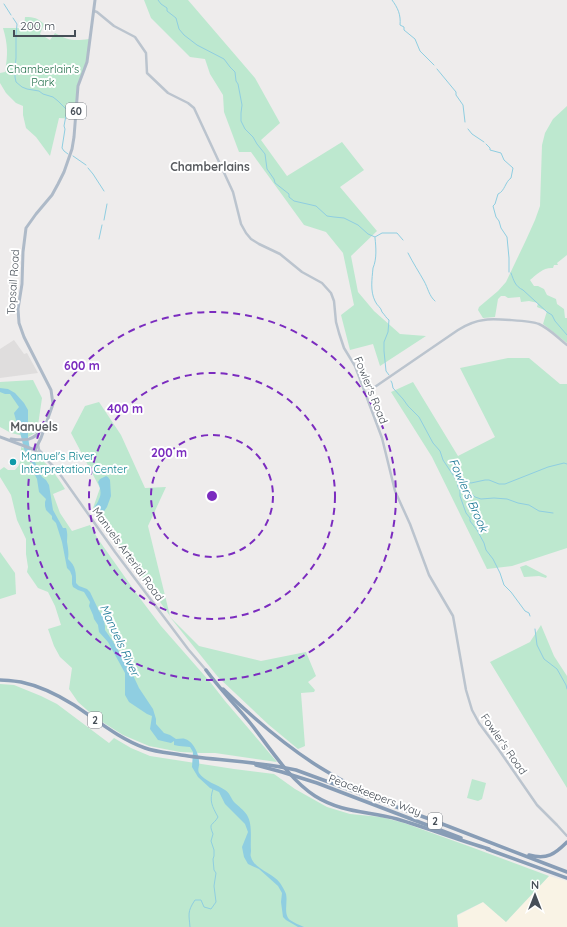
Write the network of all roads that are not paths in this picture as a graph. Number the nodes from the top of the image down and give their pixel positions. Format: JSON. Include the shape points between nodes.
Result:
{"nodes":[{"id":1,"x":94,"y":0,"type":"edge"},
{"id":2,"x":93,"y":11,"type":"junction"},
{"id":3,"x":567,"y":344,"type":"edge"},
{"id":4,"x":366,"y":393,"type":"junction"},
{"id":5,"x":46,"y":425,"type":"junction"},
{"id":6,"x":0,"y":437,"type":"edge"},
{"id":7,"x":19,"y":442,"type":"junction"},
{"id":8,"x":38,"y":443,"type":"junction"},
{"id":9,"x":33,"y":449,"type":"junction"},
{"id":10,"x":49,"y":462,"type":"junction"},
{"id":11,"x":206,"y":670,"type":"junction"},
{"id":12,"x":0,"y":680,"type":"edge"},
{"id":13,"x":242,"y":762,"type":"junction"},
{"id":14,"x":396,"y":808,"type":"junction"},
{"id":15,"x":567,"y":836,"type":"edge"},
{"id":16,"x":567,"y":842,"type":"edge"},
{"id":17,"x":491,"y":843,"type":"junction"},
{"id":18,"x":489,"y":849,"type":"junction"},
{"id":19,"x":567,"y":872,"type":"edge"},
{"id":20,"x":567,"y":878,"type":"edge"}],
"edges":[{"from":1,"to":2,"type":"main road","name":"Topsail Road","number":"60"},
{"from":2,"to":4,"type":"street","name":"Fowler's Road","via":[[134,36],[146,53],[147,73],[168,93],[190,104],[195,110],[233,192],[240,223],[248,236],[257,244],[280,254],[329,290],[344,348]]},
{"from":2,"to":5,"type":"main road","name":"Topsail Road","number":"60","via":[[87,62],[78,86],[72,149],[58,184],[26,228],[23,252],[18,309],[24,337],[51,390],[53,404]]},
{"from":3,"to":4,"type":"street","via":[[538,323],[480,320],[460,328]]},
{"from":4,"to":15,"type":"street","name":"Fowler's Road","via":[[382,438],[395,491],[429,575],[453,616],[472,710],[537,805]]},
{"from":5,"to":7,"type":"main road","via":[[36,437]]},
{"from":5,"to":8,"type":"main road","name":"Topsail Road","number":"60"},
{"from":6,"to":7,"type":"main road"},
{"from":7,"to":9,"type":"main road"},
{"from":8,"to":9,"type":"main road","name":"Topsail Road","number":"60"},
{"from":8,"to":10,"type":"street","via":[[39,450]]},
{"from":9,"to":10,"type":"street","name":"Manuels Arterial Road"},
{"from":10,"to":11,"type":"street","name":"Manuels Arterial Road","via":[[118,557]]},
{"from":11,"to":14,"type":"highway","via":[[252,717],[283,742],[341,780]]},
{"from":11,"to":18,"type":"highway","via":[[279,761],[306,790],[317,797],[340,808],[395,819]]},
{"from":12,"to":13,"type":"highway","name":"Peacekeepers Way","number":"2","via":[[22,682],[44,689],[72,704],[122,738],[145,748],[192,757]]},
{"from":13,"to":14,"type":"highway","name":"Peacekeepers Way","number":"2","via":[[296,770]]},
{"from":13,"to":18,"type":"highway","name":"Peacekeepers Way","number":"2","via":[[305,778]]},
{"from":14,"to":17,"type":"highway","name":"Peacekeepers Way","number":"2"},
{"from":16,"to":17,"type":"highway","via":[[555,853],[542,857]]},
{"from":17,"to":19,"type":"highway","name":"Peacekeepers Way","number":"2"},
{"from":18,"to":20,"type":"highway","name":"Peacekeepers Way","number":"2"}]}
